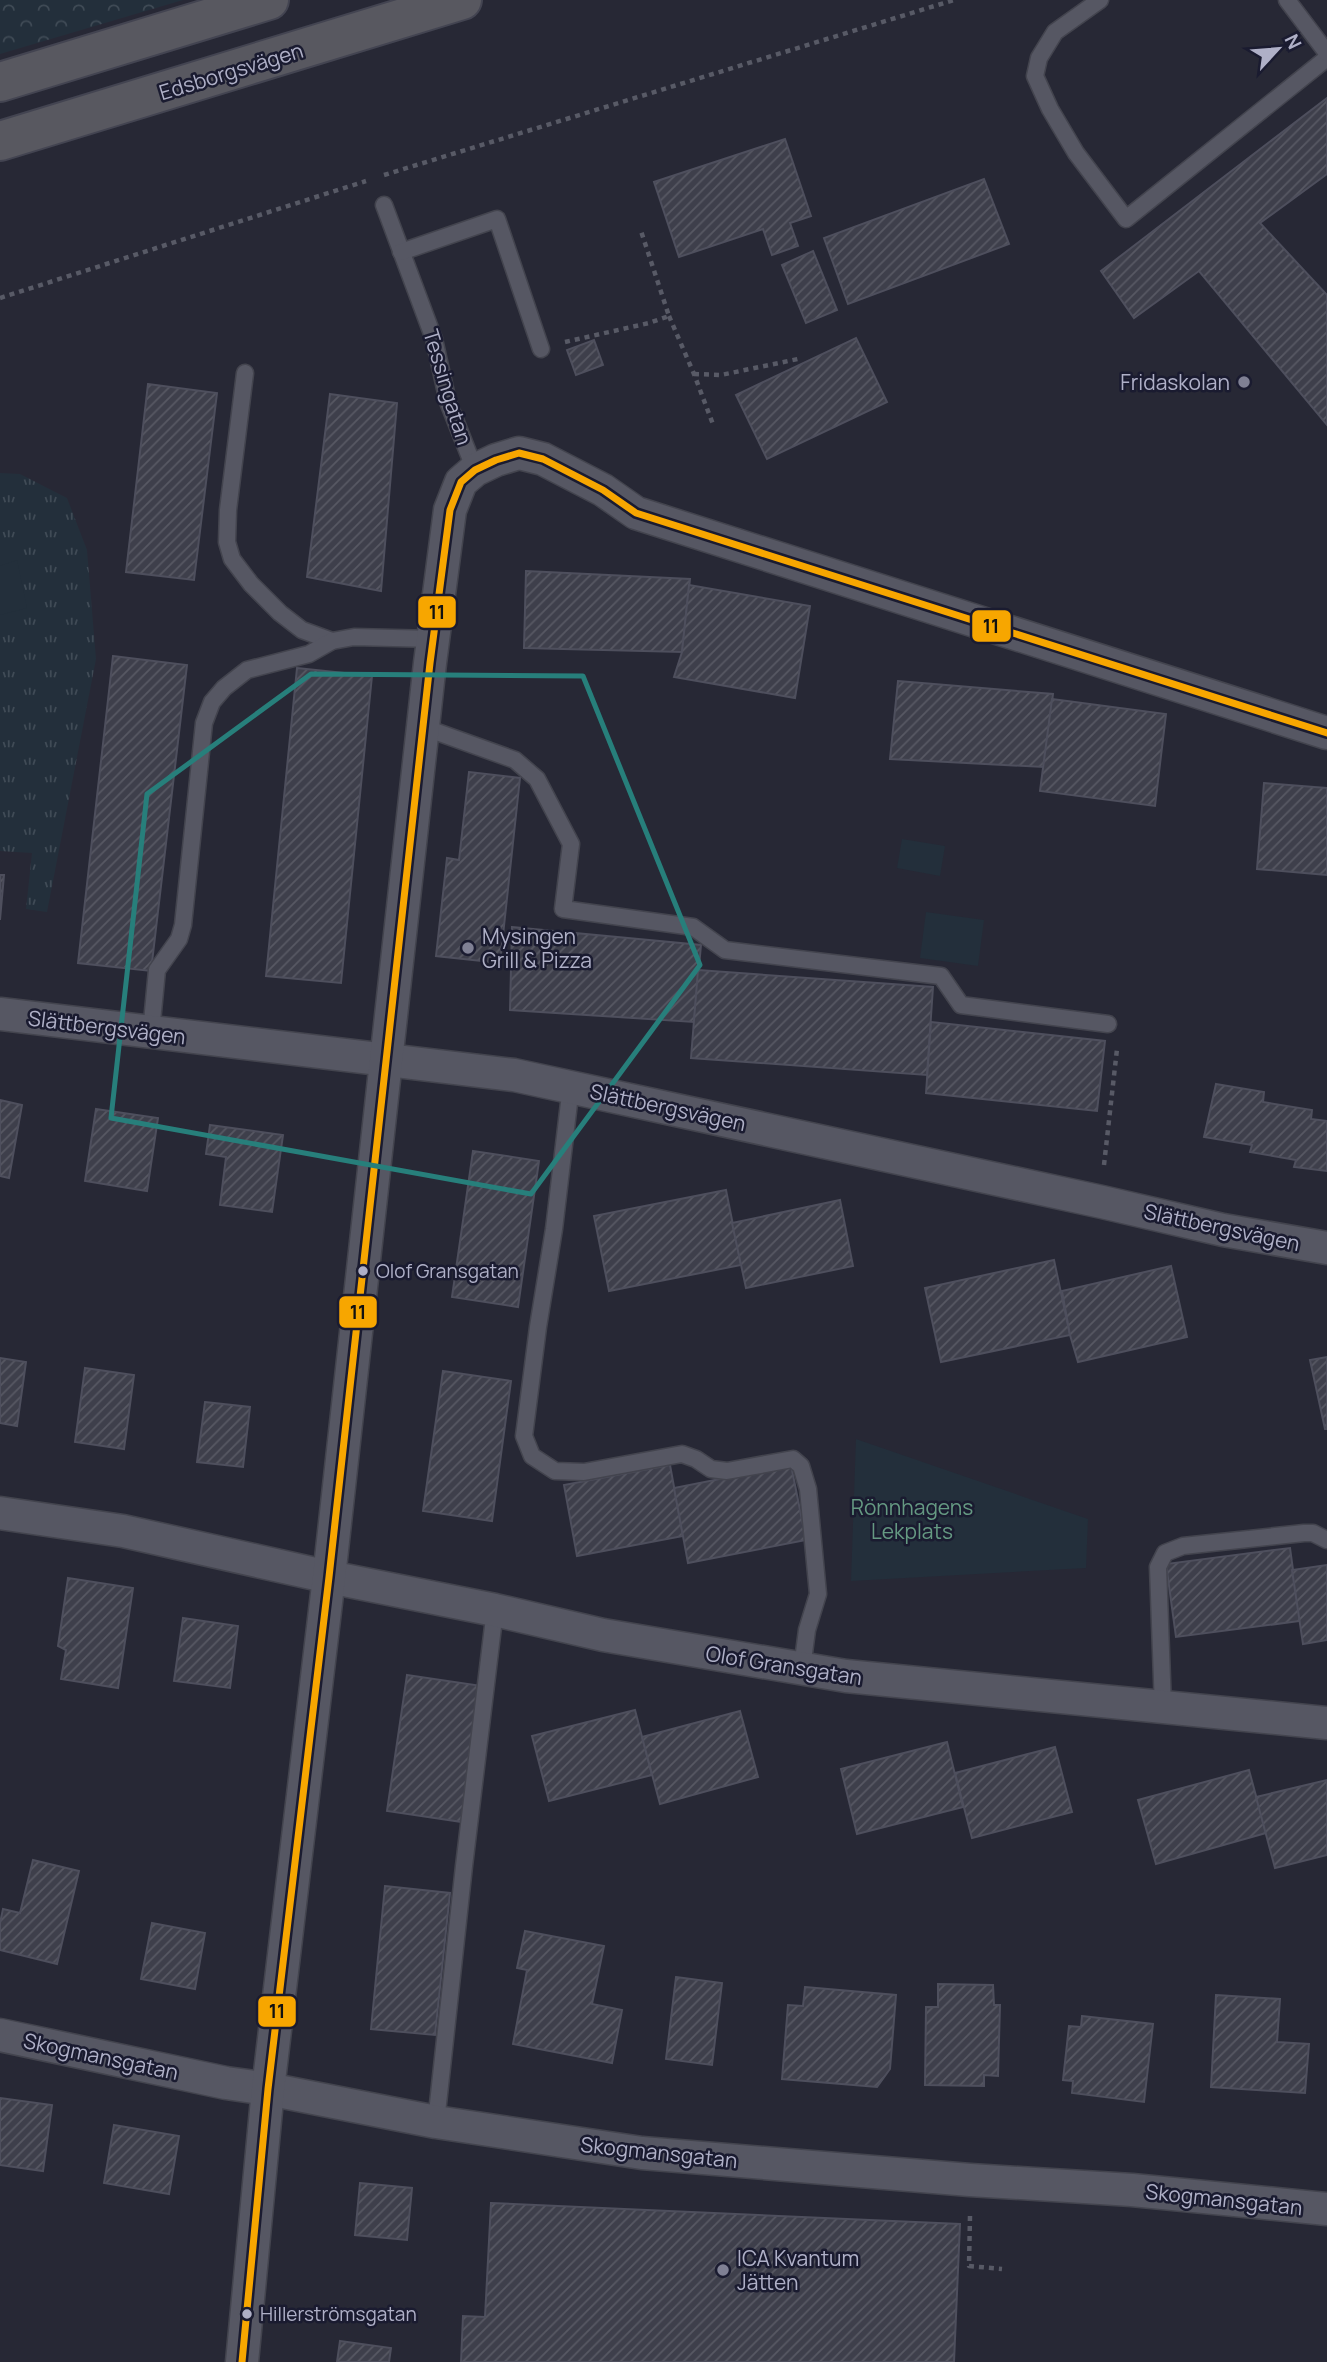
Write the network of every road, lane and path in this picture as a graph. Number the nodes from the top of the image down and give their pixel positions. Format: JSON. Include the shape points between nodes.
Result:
{"nodes":[{"id":1,"x":269,"y":0,"type":"edge"},
{"id":2,"x":462,"y":0,"type":"edge"},
{"id":3,"x":954,"y":0,"type":"edge"},
{"id":4,"x":1100,"y":0,"type":"edge"},
{"id":5,"x":1287,"y":0,"type":"edge"},
{"id":6,"x":1327,"y":56,"type":"edge"},
{"id":7,"x":0,"y":82,"type":"edge"},
{"id":8,"x":0,"y":141,"type":"edge"},
{"id":9,"x":383,"y":176,"type":"dead end"},
{"id":10,"x":370,"y":180,"type":"dead end"},
{"id":11,"x":384,"y":205,"type":"dead end"},
{"id":12,"x":640,"y":228,"type":"dead end"},
{"id":13,"x":401,"y":252,"type":"junction"},
{"id":14,"x":0,"y":298,"type":"edge"},
{"id":15,"x":669,"y":316,"type":"junction"},
{"id":16,"x":541,"y":349,"type":"joint"},
{"id":17,"x":798,"y":359,"type":"dead end"},
{"id":18,"x":245,"y":373,"type":"dead end"},
{"id":19,"x":694,"y":374,"type":"junction"},
{"id":20,"x":714,"y":427,"type":"dead end"},
{"id":21,"x":475,"y":470,"type":"junction"},
{"id":22,"x":433,"y":639,"type":"junction"},
{"id":23,"x":332,"y":641,"type":"junction"},
{"id":24,"x":423,"y":727,"type":"junction"},
{"id":25,"x":1327,"y":733,"type":"edge"},
{"id":26,"x":0,"y":1014,"type":"edge"},
{"id":27,"x":1108,"y":1024,"type":"joint"},
{"id":28,"x":151,"y":1032,"type":"junction"},
{"id":29,"x":386,"y":1061,"type":"junction"},
{"id":30,"x":571,"y":1086,"type":"junction"},
{"id":31,"x":1102,"y":1202,"type":"junction"},
{"id":32,"x":1327,"y":1248,"type":"edge"},
{"id":33,"x":0,"y":1513,"type":"edge"},
{"id":34,"x":1327,"y":1540,"type":"edge"},
{"id":35,"x":329,"y":1577,"type":"junction"},
{"id":36,"x":495,"y":1610,"type":"junction"},
{"id":37,"x":802,"y":1668,"type":"junction"},
{"id":38,"x":1163,"y":1708,"type":"junction"},
{"id":39,"x":1327,"y":1723,"type":"edge"},
{"id":40,"x":0,"y":2035,"type":"edge"},
{"id":41,"x":268,"y":2088,"type":"junction"},
{"id":42,"x":436,"y":2122,"type":"junction"},
{"id":43,"x":970,"y":2180,"type":"junction"},
{"id":44,"x":1327,"y":2209,"type":"edge"},
{"id":45,"x":1002,"y":2269,"type":"dead end"},
{"id":46,"x":242,"y":2362,"type":"edge"}],
"edges":[{"from":1,"to":7,"type":"highway"},
{"from":2,"to":8,"type":"highway","name":"Edsborgsvägen"},
{"from":3,"to":9,"type":"path"},
{"from":4,"to":6,"type":"lane","via":[[1055,32],[1039,58],[1035,76],[1076,153],[1126,219]]},
{"from":5,"to":6,"type":"lane"},
{"from":10,"to":14,"type":"path"},
{"from":11,"to":13,"type":"lane","name":"Tessingatan"},
{"from":12,"to":15,"type":"path"},
{"from":13,"to":16,"type":"lane","via":[[497,219]]},
{"from":13,"to":21,"type":"lane","name":"Tessingatan","via":[[434,339],[448,402]]},
{"from":15,"to":16,"type":"path"},
{"from":15,"to":19,"type":"path"},
{"from":17,"to":19,"type":"path","via":[[721,375]]},
{"from":18,"to":23,"type":"lane","via":[[228,510],[227,542],[232,559],[280,614],[303,630]]},
{"from":19,"to":20,"type":"path"},
{"from":21,"to":22,"type":"street","name":"Tessingatan","via":[[461,482],[450,510]]},
{"from":21,"to":25,"type":"street","via":[[519,453],[544,459],[636,513]]},
{"from":22,"to":23,"type":"lane","via":[[354,637]]},
{"from":22,"to":24,"type":"street","name":"Tessingatan"},
{"from":23,"to":28,"type":"lane","via":[[309,654],[247,670],[212,702],[204,723],[183,925],[180,939],[157,970]]},
{"from":24,"to":27,"type":"lane","via":[[515,760],[537,779],[571,844],[563,909],[693,927],[725,950],[941,976],[961,1004]]},
{"from":24,"to":29,"type":"street","name":"Tessingatan"},
{"from":26,"to":28,"type":"street","name":"Slättbergsvägen"},
{"from":27,"to":31,"type":"path","via":[[1119,1038]]},
{"from":28,"to":29,"type":"street","name":"Slättbergsvägen"},
{"from":29,"to":30,"type":"street","name":"Slättbergsvägen"},
{"from":29,"to":35,"type":"street","name":"Tessingatan"},
{"from":30,"to":31,"type":"street","name":"Slättbergsvägen"},
{"from":30,"to":37,"type":"lane","via":[[524,1436],[532,1456],[555,1471],[584,1472],[682,1454],[710,1469],[727,1471],[793,1459],[801,1466],[808,1489],[817,1594]]},
{"from":31,"to":32,"type":"street","name":"Slättbergsvägen"},
{"from":33,"to":35,"type":"street","name":"Olof Gransgatan","via":[[122,1531]]},
{"from":34,"to":38,"type":"lane","via":[[1304,1533],[1184,1546],[1165,1553],[1158,1567]]},
{"from":35,"to":36,"type":"street","name":"Olof Gransgatan"},
{"from":35,"to":41,"type":"street","name":"Tessingatan"},
{"from":36,"to":37,"type":"street","name":"Olof Gransgatan","via":[[603,1635]]},
{"from":36,"to":42,"type":"lane"},
{"from":37,"to":38,"type":"street","name":"Olof Gransgatan"},
{"from":38,"to":39,"type":"street","name":"Olof Gransgatan"},
{"from":40,"to":41,"type":"street","name":"Skogmansgatan"},
{"from":41,"to":42,"type":"street","name":"Skogmansgatan"},
{"from":41,"to":46,"type":"street","name":"Tessingatan"},
{"from":42,"to":43,"type":"street","name":"Skogmansgatan","via":[[642,2154]]},
{"from":43,"to":44,"type":"street","name":"Skogmansgatan"},
{"from":43,"to":45,"type":"path","via":[[969,2266]]}]}
